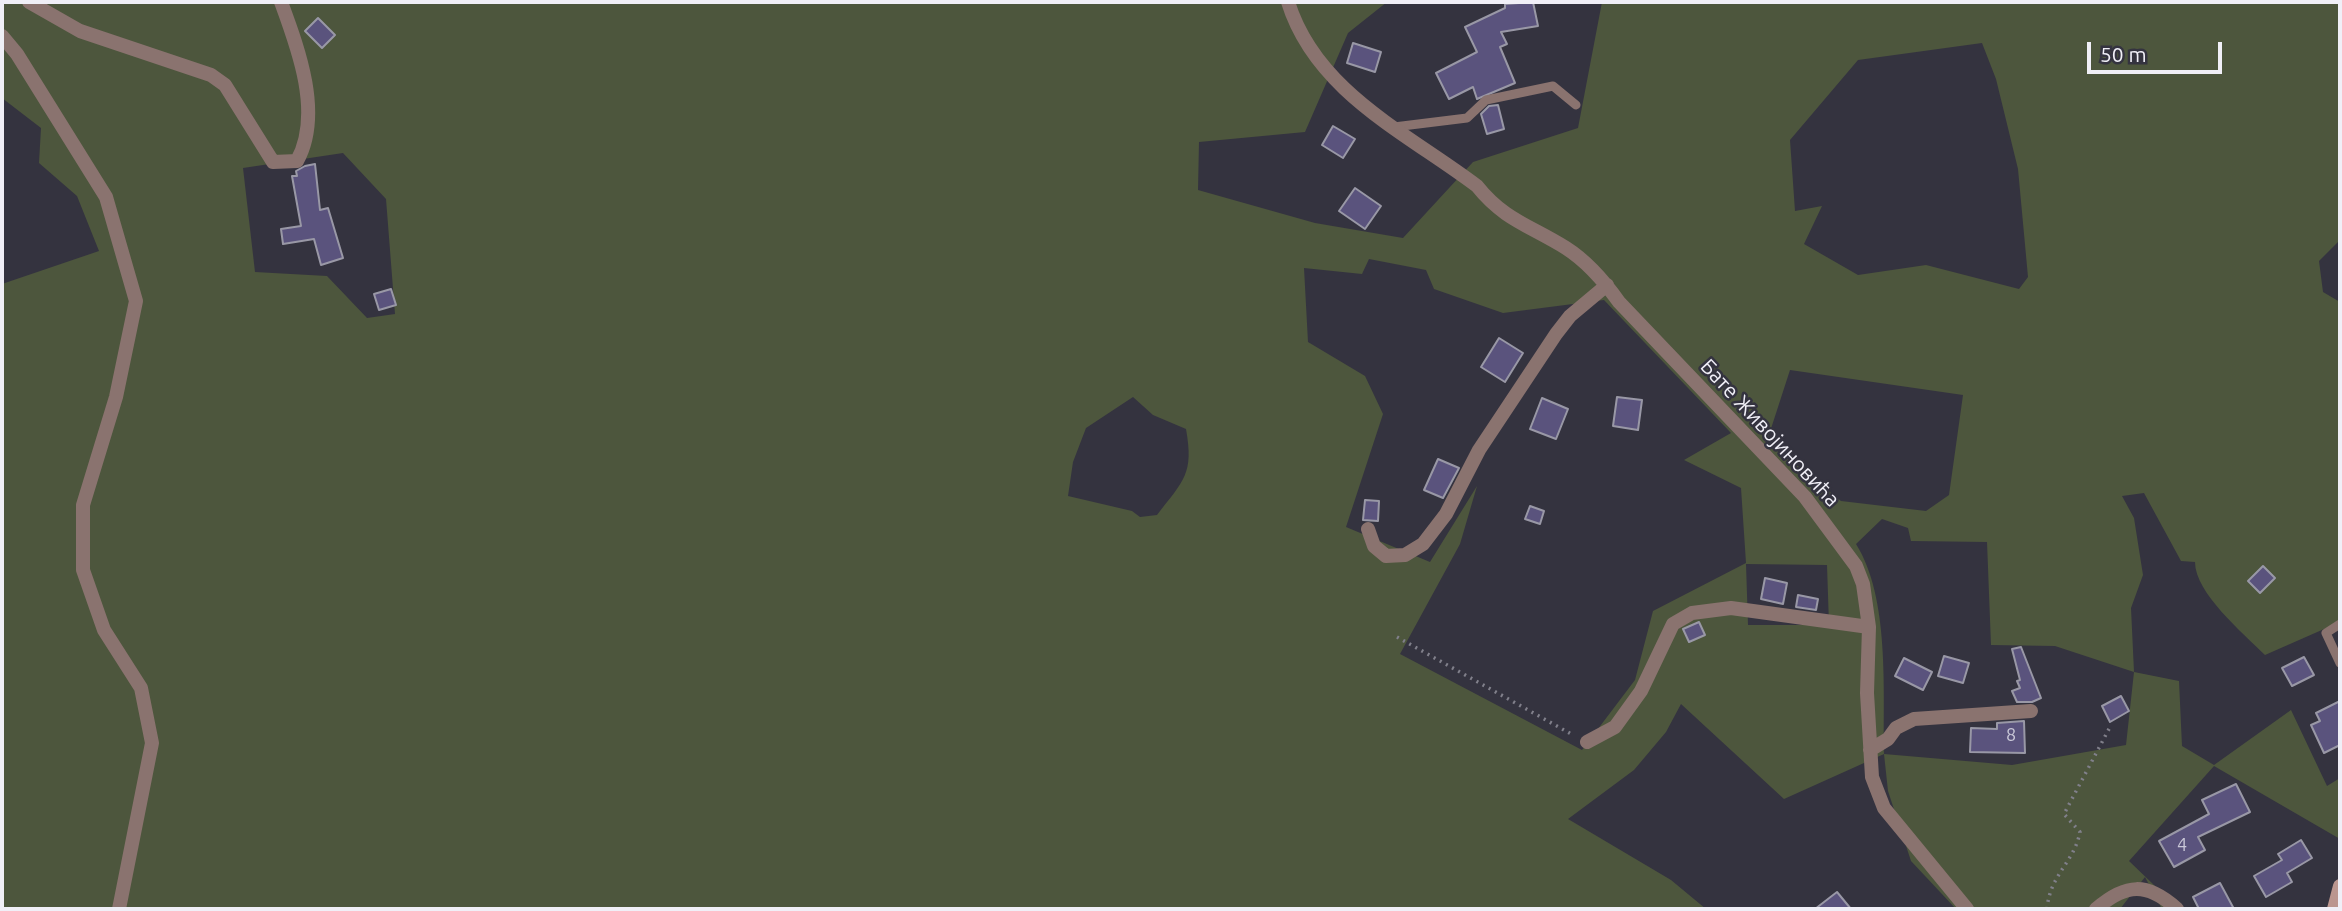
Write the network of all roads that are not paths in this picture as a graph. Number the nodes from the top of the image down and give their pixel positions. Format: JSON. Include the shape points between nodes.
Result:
{"nodes":[{"id":1,"x":29,"y":2,"type":"edge"},
{"id":2,"x":281,"y":2,"type":"edge"},
{"id":3,"x":1288,"y":2,"type":"edge"},
{"id":4,"x":2,"y":36,"type":"edge"},
{"id":5,"x":1576,"y":104,"type":"dead end"},
{"id":6,"x":1394,"y":127,"type":"junction"},
{"id":7,"x":1607,"y":285,"type":"junction"},
{"id":8,"x":1368,"y":529,"type":"dead end"},
{"id":9,"x":2340,"y":624,"type":"edge"},
{"id":10,"x":1869,"y":627,"type":"junction"},
{"id":11,"x":2340,"y":663,"type":"edge"},
{"id":12,"x":2031,"y":711,"type":"dead end"},
{"id":13,"x":1587,"y":743,"type":"road end"},
{"id":14,"x":1870,"y":750,"type":"junction"},
{"id":15,"x":2340,"y":886,"type":"edge"},
{"id":16,"x":119,"y":909,"type":"edge"},
{"id":17,"x":1967,"y":909,"type":"edge"},
{"id":18,"x":2096,"y":909,"type":"edge"},
{"id":19,"x":2177,"y":909,"type":"edge"},
{"id":20,"x":2334,"y":909,"type":"edge"}],
"edges":[{"from":1,"to":2,"type":"street","via":[[80,31],[211,75],[225,85],[273,162],[286,163],[297,162],[304,149],[307,110],[297,45]]},
{"from":3,"to":6,"type":"street","name":"Бате Живојиновића","via":[[1296,26],[1329,74]]},
{"from":4,"to":16,"type":"street","via":[[106,197],[136,301],[116,397],[83,505],[83,570],[104,630],[141,688],[152,743]]},
{"from":5,"to":6,"type":"lane","via":[[1553,86],[1486,100],[1467,118]]},
{"from":6,"to":7,"type":"street","name":"Бате Живојиновића","via":[[1477,186],[1493,207],[1566,248]]},
{"from":7,"to":8,"type":"street","via":[[1556,334],[1423,544],[1405,555],[1386,556],[1374,547]]},
{"from":7,"to":10,"type":"street","name":"Бате Живојиновића","via":[[1805,496],[1842,543],[1863,584]]},
{"from":9,"to":11,"type":"lane","via":[[2326,633]]},
{"from":10,"to":13,"type":"street","via":[[1731,608],[1692,613],[1673,624],[1641,691],[1615,727]]},
{"from":10,"to":14,"type":"street","name":"Бате Живојиновића"},
{"from":12,"to":14,"type":"street","via":[[1914,719]]},
{"from":14,"to":17,"type":"street","name":"Бате Живојиновића","via":[[1871,777],[1884,808]]},
{"from":15,"to":20,"type":"street"},
{"from":18,"to":19,"type":"street","via":[[2132,889],[2160,893]]}]}
